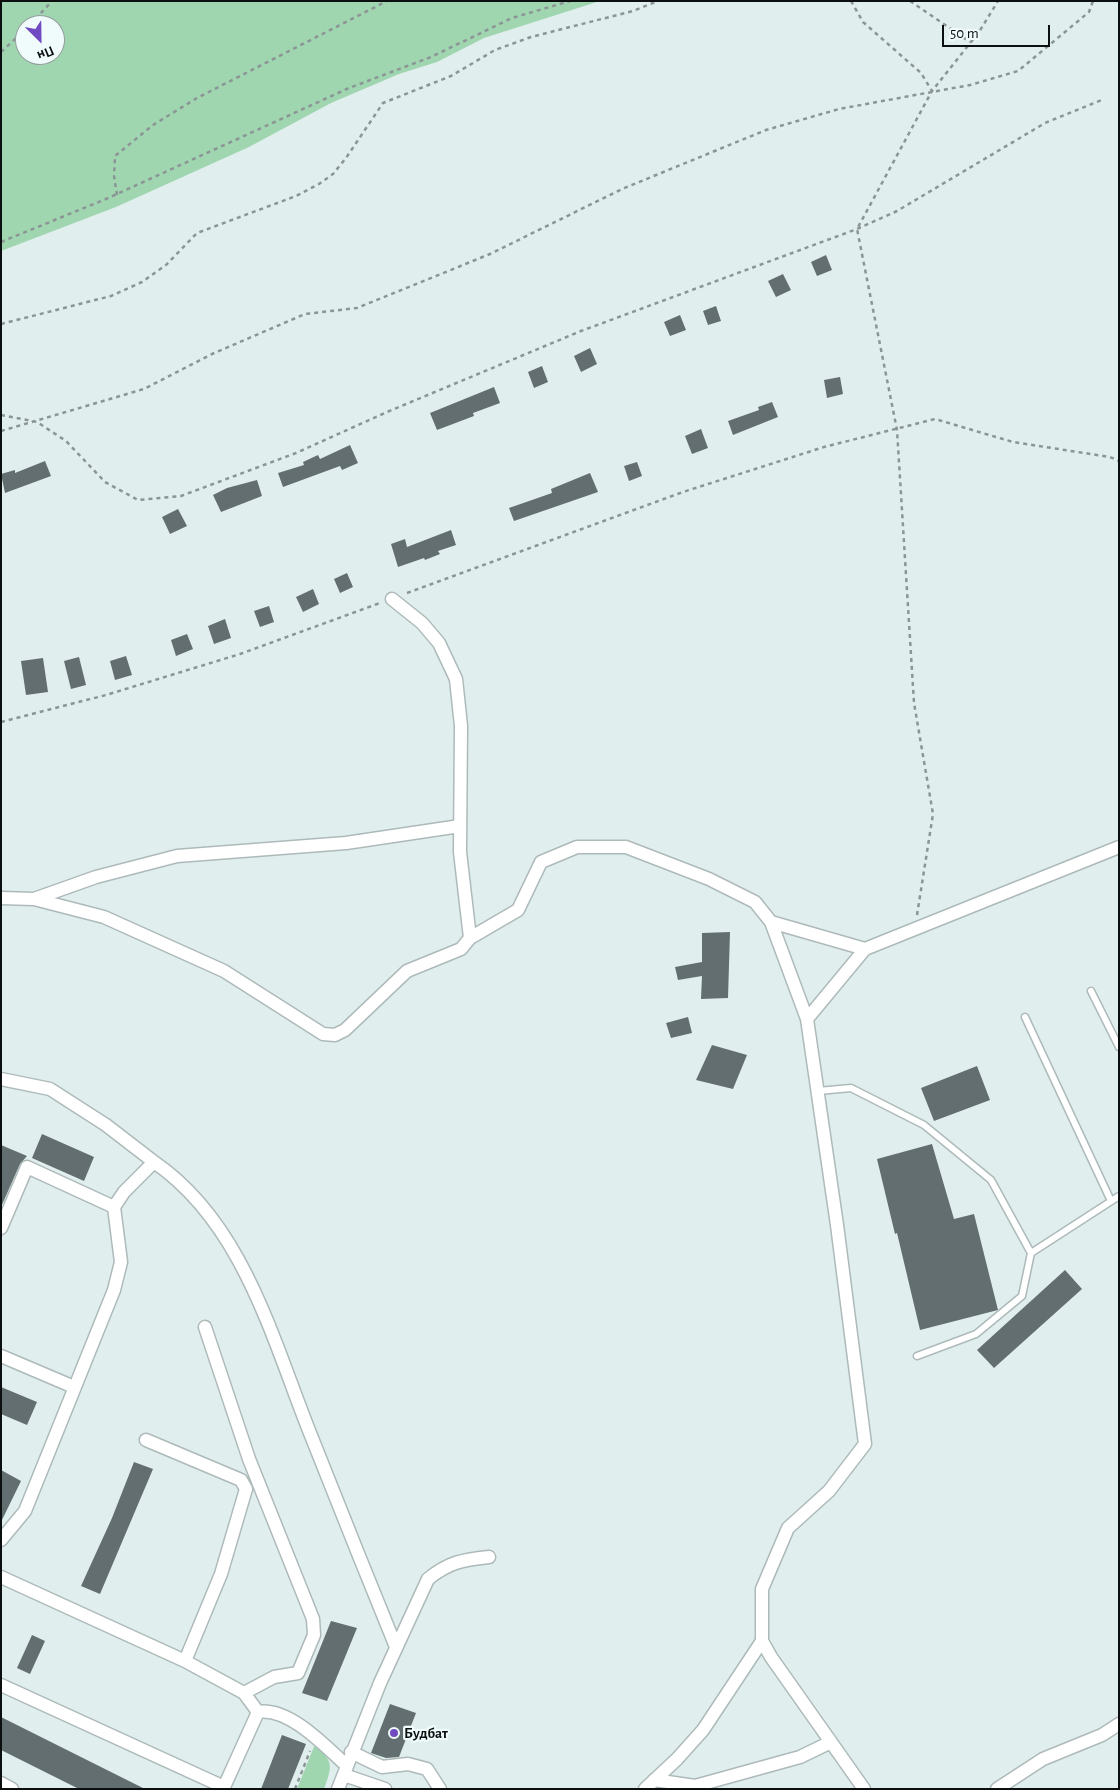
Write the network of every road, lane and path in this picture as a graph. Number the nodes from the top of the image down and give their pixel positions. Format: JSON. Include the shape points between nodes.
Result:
{"nodes":[{"id":1,"x":52,"y":1,"type":"edge"},
{"id":2,"x":387,"y":1,"type":"edge"},
{"id":3,"x":570,"y":1,"type":"edge"},
{"id":4,"x":658,"y":1,"type":"edge"},
{"id":5,"x":851,"y":1,"type":"edge"},
{"id":6,"x":910,"y":1,"type":"edge"},
{"id":7,"x":998,"y":1,"type":"edge"},
{"id":8,"x":1093,"y":1,"type":"edge"},
{"id":9,"x":39,"y":15,"type":"edge"},
{"id":10,"x":15,"y":39,"type":"edge"},
{"id":11,"x":970,"y":42,"type":"junction"},
{"id":12,"x":1,"y":52,"type":"edge"},
{"id":13,"x":932,"y":91,"type":"junction"},
{"id":14,"x":1104,"y":99,"type":"dead end"},
{"id":15,"x":117,"y":195,"type":"junction"},
{"id":16,"x":857,"y":229,"type":"junction"},
{"id":17,"x":1,"y":242,"type":"edge"},
{"id":18,"x":1,"y":324,"type":"edge"},
{"id":19,"x":1,"y":415,"type":"edge"},
{"id":20,"x":37,"y":422,"type":"junction"},
{"id":21,"x":897,"y":430,"type":"junction"},
{"id":22,"x":1,"y":431,"type":"edge"},
{"id":23,"x":1119,"y":461,"type":"edge"},
{"id":24,"x":392,"y":599,"type":"junction"},
{"id":25,"x":1,"y":722,"type":"edge"},
{"id":26,"x":460,"y":826,"type":"junction"},
{"id":27,"x":1117,"y":850,"type":"edge"},
{"id":28,"x":1,"y":898,"type":"edge"},
{"id":29,"x":34,"y":899,"type":"junction"},
{"id":30,"x":770,"y":922,"type":"junction"},
{"id":31,"x":915,"y":928,"type":"junction"},
{"id":32,"x":470,"y":938,"type":"junction"},
{"id":33,"x":865,"y":949,"type":"junction"},
{"id":34,"x":1091,"y":991,"type":"dead end"},
{"id":35,"x":1025,"y":1018,"type":"dead end"},
{"id":36,"x":807,"y":1019,"type":"junction"},
{"id":37,"x":1119,"y":1047,"type":"edge"},
{"id":38,"x":1,"y":1080,"type":"edge"},
{"id":39,"x":818,"y":1091,"type":"junction"},
{"id":40,"x":154,"y":1162,"type":"junction"},
{"id":41,"x":1119,"y":1196,"type":"edge"},
{"id":42,"x":1111,"y":1201,"type":"junction"},
{"id":43,"x":114,"y":1207,"type":"junction"},
{"id":44,"x":1,"y":1228,"type":"edge"},
{"id":45,"x":1031,"y":1253,"type":"junction"},
{"id":46,"x":204,"y":1327,"type":"dead end"},
{"id":47,"x":1,"y":1356,"type":"edge"},
{"id":48,"x":917,"y":1356,"type":"dead end"},
{"id":49,"x":74,"y":1387,"type":"junction"},
{"id":50,"x":146,"y":1440,"type":"dead end"},
{"id":51,"x":6,"y":1526,"type":"edge"},
{"id":52,"x":1,"y":1540,"type":"edge"},
{"id":53,"x":489,"y":1557,"type":"dead end"},
{"id":54,"x":1,"y":1578,"type":"edge"},
{"id":55,"x":762,"y":1641,"type":"junction"},
{"id":56,"x":396,"y":1647,"type":"junction"},
{"id":57,"x":185,"y":1661,"type":"junction"},
{"id":58,"x":1,"y":1685,"type":"edge"},
{"id":59,"x":244,"y":1693,"type":"junction"},
{"id":60,"x":258,"y":1712,"type":"junction"},
{"id":61,"x":1119,"y":1724,"type":"edge"},
{"id":62,"x":315,"y":1738,"type":"junction"},
{"id":63,"x":830,"y":1742,"type":"junction"},
{"id":64,"x":351,"y":1752,"type":"junction"},
{"id":65,"x":345,"y":1771,"type":"junction"},
{"id":66,"x":1,"y":1783,"type":"edge"},
{"id":67,"x":650,"y":1785,"type":"edge"},
{"id":68,"x":12,"y":1789,"type":"edge"},
{"id":69,"x":295,"y":1789,"type":"edge"},
{"id":70,"x":338,"y":1789,"type":"edge"},
{"id":71,"x":386,"y":1789,"type":"edge"},
{"id":72,"x":440,"y":1789,"type":"edge"},
{"id":73,"x":864,"y":1789,"type":"edge"},
{"id":74,"x":997,"y":1789,"type":"edge"}],
"edges":[{"from":1,"to":9,"type":"path"},
{"from":2,"to":15,"type":"path","via":[[197,98],[153,125],[115,156]]},
{"from":3,"to":15,"type":"path","via":[[512,18]]},
{"from":4,"to":18,"type":"path","via":[[495,50],[451,76],[383,103],[346,158],[333,174],[319,184],[197,234],[166,265],[142,282],[111,296]]},
{"from":5,"to":13,"type":"path","via":[[863,22],[922,73]]},
{"from":6,"to":11,"type":"path"},
{"from":7,"to":11,"type":"path"},
{"from":8,"to":13,"type":"path","via":[[1089,12],[1018,71],[970,85]]},
{"from":10,"to":12,"type":"path"},
{"from":11,"to":13,"type":"path"},
{"from":13,"to":16,"type":"path"},
{"from":13,"to":20,"type":"path","via":[[839,109],[766,130],[622,189],[490,254],[357,308],[305,314],[212,354],[144,389]]},
{"from":14,"to":16,"type":"path","via":[[1045,123],[897,211]]},
{"from":15,"to":17,"type":"path"},
{"from":16,"to":20,"type":"path","via":[[581,331],[296,453],[181,496],[138,500],[105,482],[66,441]]},
{"from":16,"to":21,"type":"path"},
{"from":19,"to":20,"type":"path"},
{"from":20,"to":22,"type":"path"},
{"from":21,"to":23,"type":"path","via":[[935,419],[1013,442]]},
{"from":21,"to":24,"type":"path","via":[[824,447],[683,492]]},
{"from":21,"to":31,"type":"path","via":[[914,703],[934,814]]},
{"from":24,"to":25,"type":"path","via":[[240,654],[106,695]]},
{"from":24,"to":26,"type":"street","via":[[422,623],[439,643],[456,680],[461,726]]},
{"from":26,"to":29,"type":"street","via":[[346,843],[178,856],[96,877]]},
{"from":26,"to":32,"type":"street"},
{"from":27,"to":31,"type":"street"},
{"from":28,"to":29,"type":"street"},
{"from":29,"to":32,"type":"street","via":[[104,917],[224,971],[324,1034],[335,1035],[345,1030],[407,971],[461,949]]},
{"from":30,"to":32,"type":"street","via":[[755,902],[709,879],[626,847],[578,848],[540,862],[518,910]]},
{"from":30,"to":33,"type":"street"},
{"from":30,"to":36,"type":"street"},
{"from":31,"to":33,"type":"street"},
{"from":33,"to":36,"type":"street"},
{"from":34,"to":37,"type":"lane"},
{"from":35,"to":42,"type":"lane"},
{"from":36,"to":39,"type":"street"},
{"from":38,"to":40,"type":"street","via":[[50,1089],[106,1124]]},
{"from":39,"to":45,"type":"lane","via":[[851,1088],[924,1125],[991,1180]]},
{"from":39,"to":55,"type":"street","via":[[865,1444],[829,1491],[788,1528],[762,1589]]},
{"from":40,"to":43,"type":"street"},
{"from":40,"to":56,"type":"street","via":[[172,1175],[209,1214],[242,1264]]},
{"from":41,"to":42,"type":"lane"},
{"from":42,"to":45,"type":"lane"},
{"from":43,"to":44,"type":"street","via":[[27,1167]]},
{"from":43,"to":49,"type":"street","via":[[121,1262],[114,1290]]},
{"from":45,"to":48,"type":"lane","via":[[1022,1296],[976,1334]]},
{"from":46,"to":59,"type":"street","via":[[249,1459],[313,1619],[314,1635],[298,1673],[274,1677]]},
{"from":47,"to":49,"type":"street"},
{"from":49,"to":51,"type":"street","via":[[25,1511]]},
{"from":50,"to":57,"type":"street","via":[[241,1480],[246,1490],[221,1574]]},
{"from":51,"to":52,"type":"street"},
{"from":53,"to":56,"type":"street","via":[[456,1561],[428,1579]]},
{"from":54,"to":57,"type":"street"},
{"from":55,"to":63,"type":"street"},
{"from":55,"to":67,"type":"street","via":[[703,1730]]},
{"from":56,"to":64,"type":"street"},
{"from":57,"to":59,"type":"street"},
{"from":58,"to":60,"type":"street","via":[[224,1787]]},
{"from":59,"to":60,"type":"street"},
{"from":60,"to":62,"type":"street","via":[[277,1713]]},
{"from":61,"to":74,"type":"street","via":[[1102,1735],[1043,1759]]},
{"from":62,"to":65,"type":"street"},
{"from":62,"to":69,"type":"path"},
{"from":63,"to":67,"type":"street","via":[[800,1757],[695,1786]]},
{"from":63,"to":73,"type":"street"},
{"from":64,"to":65,"type":"street"},
{"from":64,"to":72,"type":"street","via":[[382,1767],[408,1764],[427,1769]]},
{"from":65,"to":70,"type":"street"},
{"from":65,"to":71,"type":"street"},
{"from":66,"to":68,"type":"street"}]}
